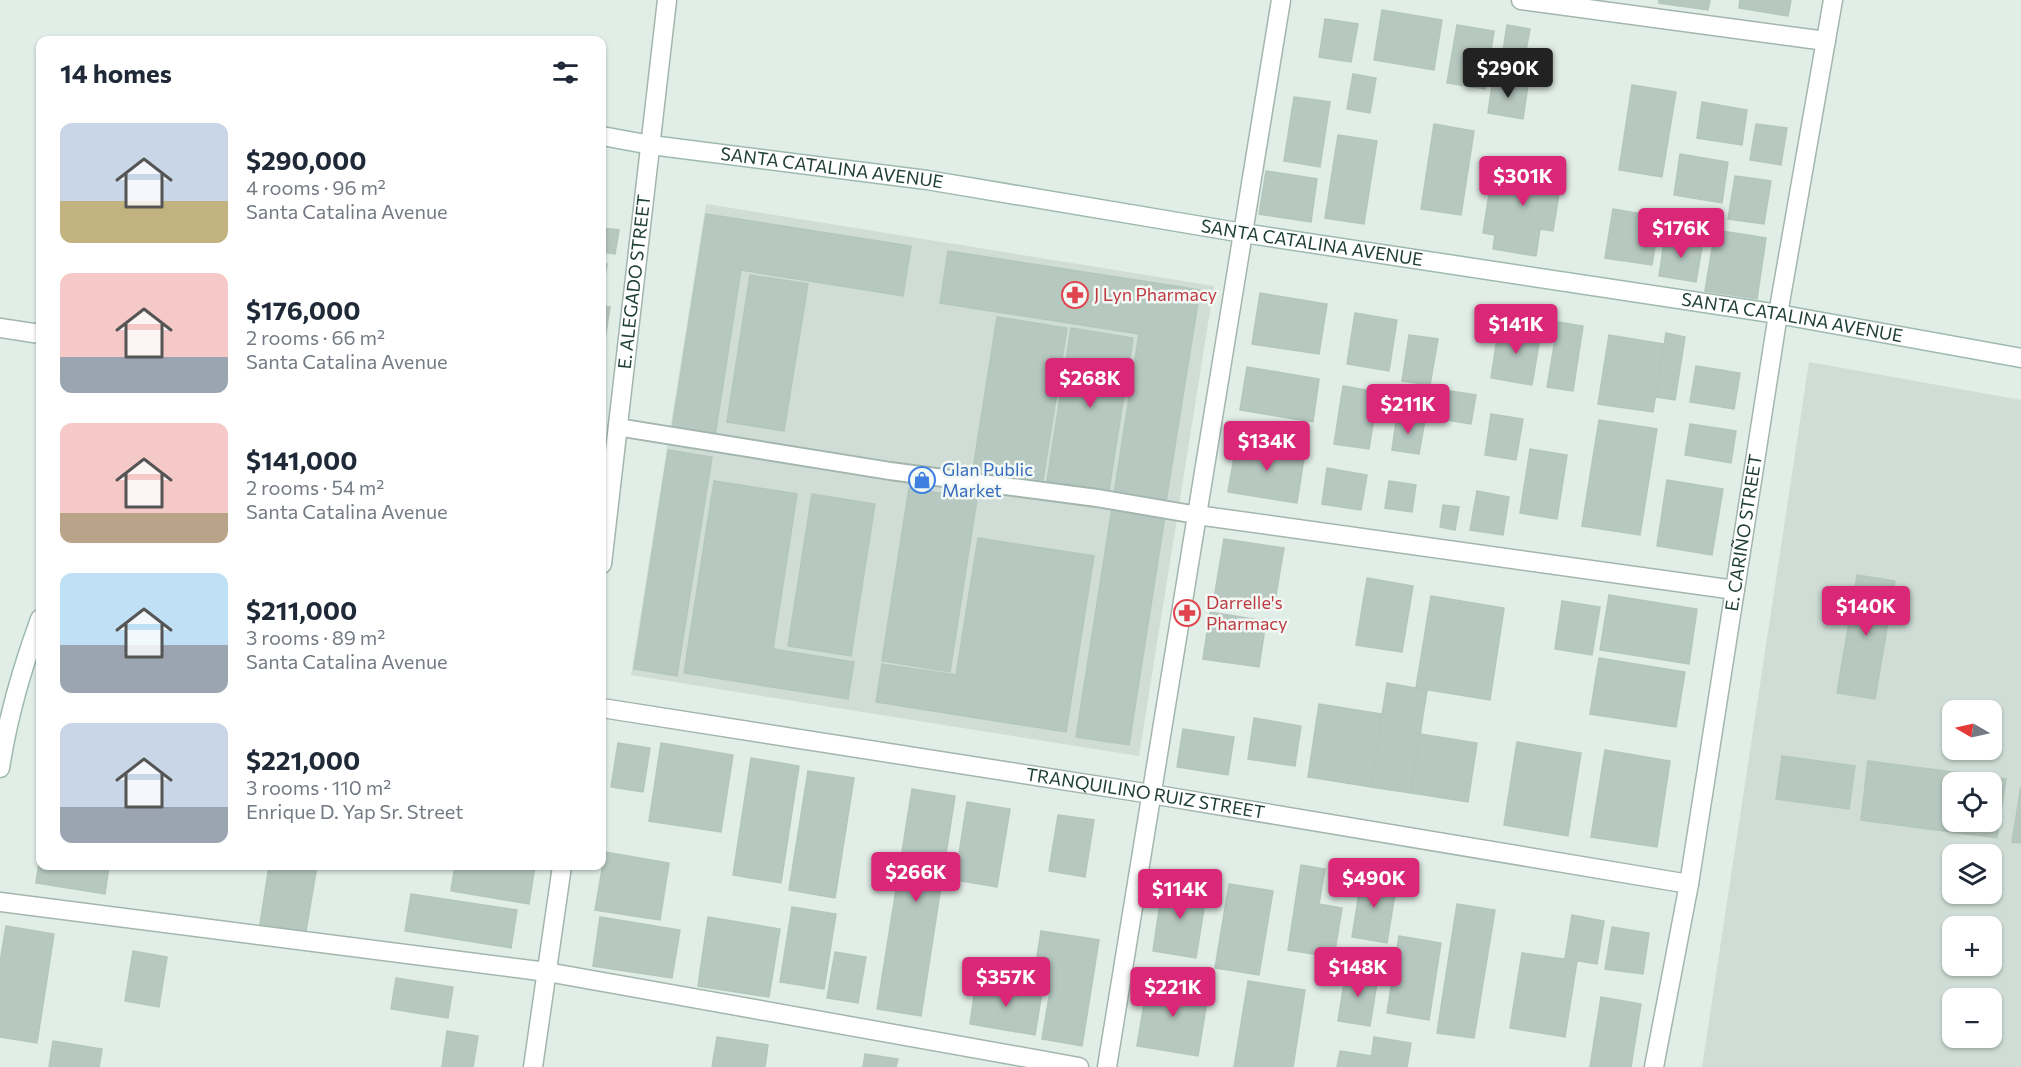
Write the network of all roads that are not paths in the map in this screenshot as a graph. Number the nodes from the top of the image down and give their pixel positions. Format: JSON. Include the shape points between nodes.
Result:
{"nodes":[{"id":1,"x":667,"y":0,"type":"edge"},
{"id":2,"x":1281,"y":0,"type":"edge"},
{"id":3,"x":1521,"y":0,"type":"edge"},
{"id":4,"x":1833,"y":0,"type":"edge"},
{"id":5,"x":1826,"y":41,"type":"junction"},
{"id":6,"x":606,"y":137,"type":"edge"},
{"id":7,"x":651,"y":145,"type":"junction"},
{"id":8,"x":1243,"y":233,"type":"junction"},
{"id":9,"x":1778,"y":314,"type":"junction"},
{"id":10,"x":0,"y":328,"type":"edge"},
{"id":11,"x":36,"y":333,"type":"edge"},
{"id":12,"x":2021,"y":358,"type":"edge"},
{"id":13,"x":609,"y":425,"type":"edge"},
{"id":14,"x":606,"y":485,"type":"edge"},
{"id":15,"x":1197,"y":515,"type":"junction"},
{"id":16,"x":1735,"y":590,"type":"junction"},
{"id":17,"x":36,"y":631,"type":"edge"},
{"id":18,"x":606,"y":709,"type":"edge"},
{"id":19,"x":0,"y":768,"type":"edge"},
{"id":20,"x":1151,"y":794,"type":"junction"},
{"id":21,"x":561,"y":870,"type":"edge"},
{"id":22,"x":1689,"y":884,"type":"junction"},
{"id":23,"x":0,"y":902,"type":"edge"},
{"id":24,"x":547,"y":972,"type":"junction"},
{"id":25,"x":533,"y":1067,"type":"edge"},
{"id":26,"x":1079,"y":1067,"type":"edge"},
{"id":27,"x":1107,"y":1067,"type":"edge"},
{"id":28,"x":1654,"y":1067,"type":"edge"}],
"edges":[{"from":1,"to":7,"type":"street","name":"E. ALEGADO STREET"},
{"from":2,"to":8,"type":"street"},
{"from":3,"to":5,"type":"street"},
{"from":4,"to":5,"type":"street","name":"E. CARIÑO STREET"},
{"from":5,"to":9,"type":"street","name":"E. CARIÑO STREET"},
{"from":6,"to":7,"type":"street","name":"SANTA CATALINA AVENUE"},
{"from":7,"to":8,"type":"street","name":"SANTA CATALINA AVENUE","via":[[927,180]]},
{"from":7,"to":13,"type":"street","name":"E. ALEGADO STREET"},
{"from":8,"to":9,"type":"street","name":"SANTA CATALINA AVENUE"},
{"from":8,"to":15,"type":"street"},
{"from":9,"to":12,"type":"street","name":"SANTA CATALINA AVENUE"},
{"from":9,"to":16,"type":"street","name":"E. CARIÑO STREET"},
{"from":10,"to":11,"type":"street"},
{"from":13,"to":14,"type":"street","name":"E. ALEGADO STREET"},
{"from":13,"to":15,"type":"lane"},
{"from":15,"to":16,"type":"street"},
{"from":15,"to":20,"type":"street"},
{"from":16,"to":22,"type":"street","name":"E. CARIÑO STREET"},
{"from":17,"to":19,"type":"street","via":[[6,728]]},
{"from":18,"to":20,"type":"street","name":"TRANQUILINO RUIZ STREET"},
{"from":20,"to":22,"type":"street","name":"TRANQUILINO RUIZ STREET"},
{"from":20,"to":27,"type":"street"},
{"from":21,"to":24,"type":"street"},
{"from":22,"to":28,"type":"street","name":"E. CARIÑO STREET"},
{"from":23,"to":24,"type":"street"},
{"from":24,"to":25,"type":"street"},
{"from":24,"to":26,"type":"street"}]}
